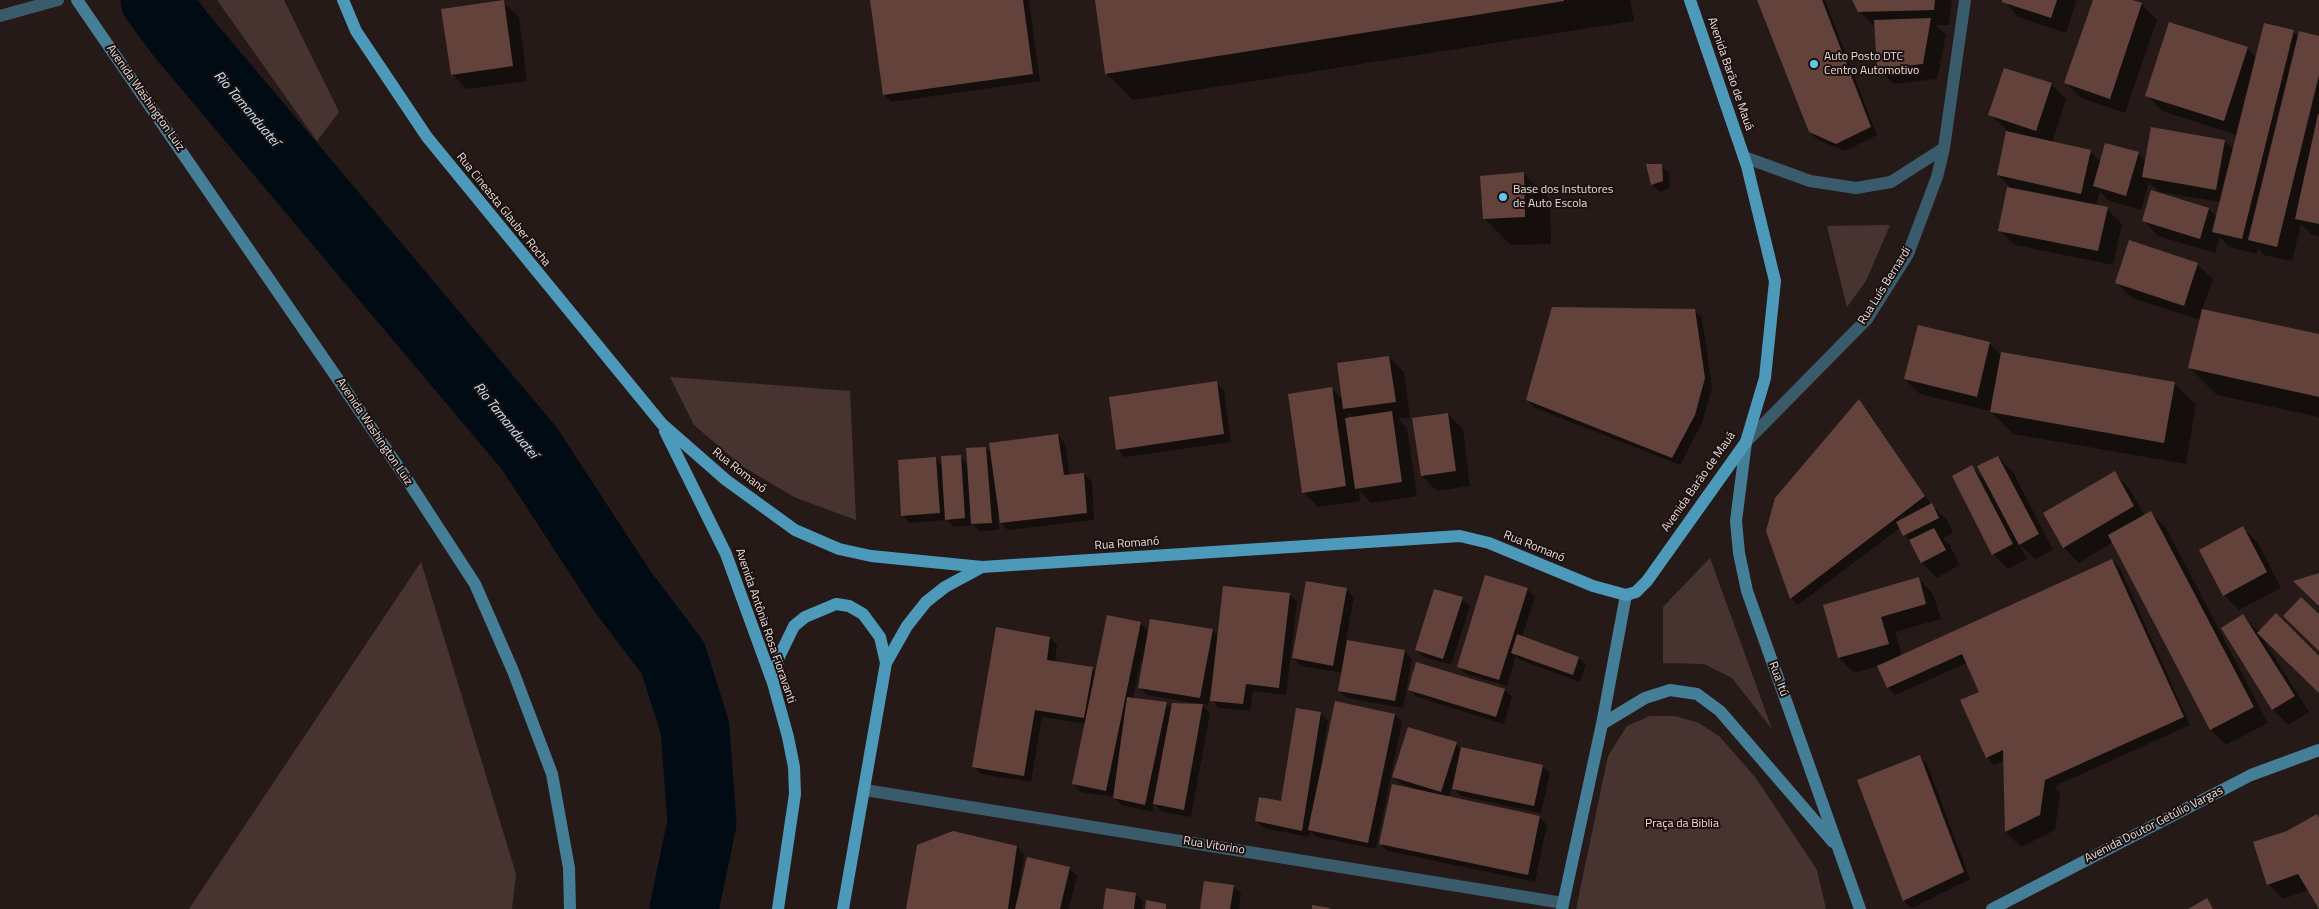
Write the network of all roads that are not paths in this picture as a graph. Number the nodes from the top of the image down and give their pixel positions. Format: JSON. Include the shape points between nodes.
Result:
{"nodes":[{"id":1,"x":58,"y":0,"type":"edge"},
{"id":2,"x":77,"y":0,"type":"edge"},
{"id":3,"x":343,"y":0,"type":"edge"},
{"id":4,"x":1690,"y":0,"type":"edge"},
{"id":5,"x":1966,"y":0,"type":"edge"},
{"id":6,"x":0,"y":16,"type":"edge"},
{"id":7,"x":1944,"y":148,"type":"junction"},
{"id":8,"x":1744,"y":157,"type":"junction"},
{"id":9,"x":662,"y":424,"type":"junction"},
{"id":10,"x":1746,"y":442,"type":"junction"},
{"id":11,"x":982,"y":567,"type":"junction"},
{"id":12,"x":1626,"y":595,"type":"junction"},
{"id":13,"x":886,"y":663,"type":"junction"},
{"id":14,"x":773,"y":682,"type":"junction"},
{"id":15,"x":1602,"y":724,"type":"junction"},
{"id":16,"x":2319,"y":750,"type":"edge"},
{"id":17,"x":865,"y":790,"type":"junction"},
{"id":18,"x":1838,"y":848,"type":"junction"},
{"id":19,"x":1563,"y":906,"type":"edge"},
{"id":20,"x":570,"y":909,"type":"edge"},
{"id":21,"x":778,"y":909,"type":"edge"},
{"id":22,"x":843,"y":909,"type":"edge"},
{"id":23,"x":1860,"y":909,"type":"edge"},
{"id":24,"x":1992,"y":909,"type":"edge"}],
"edges":[{"from":1,"to":6,"type":"street"},
{"from":2,"to":20,"type":"street","name":"Avenida Washington Luiz","via":[[408,481],[475,584],[513,671],[552,774],[569,868]]},
{"from":3,"to":9,"type":"main road","name":"Rua Cineasta Glauber Rocha","via":[[356,31],[427,137]]},
{"from":4,"to":8,"type":"main road","name":"Avenida Barão de Mauá"},
{"from":5,"to":7,"type":"street","name":"Rua Luís Bernardi"},
{"from":7,"to":8,"type":"street","via":[[1891,182],[1856,188],[1810,181]]},
{"from":7,"to":10,"type":"street","name":"Rua Luís Bernardi","via":[[1937,177],[1908,254],[1867,319]]},
{"from":8,"to":10,"type":"main road","name":"Avenida Barão de Mauá","via":[[1775,280],[1766,378]]},
{"from":9,"to":11,"type":"main road","name":"Rua Romanó","via":[[726,480],[795,530],[839,549],[871,556]]},
{"from":9,"to":14,"type":"main road","name":"Avenida Antônia Rosa Fioravanti","via":[[726,554]]},
{"from":10,"to":12,"type":"main road","name":"Avenida Barão de Mauá","via":[[1647,581],[1636,592]]},
{"from":10,"to":18,"type":"street","name":"Rua Itú","via":[[1736,521],[1747,591]]},
{"from":11,"to":12,"type":"main road","name":"Rua Romanó","via":[[1460,536],[1489,543],[1594,586]]},
{"from":11,"to":13,"type":"main road","via":[[945,587],[926,602],[907,626]]},
{"from":12,"to":15,"type":"street"},
{"from":13,"to":14,"type":"main road","via":[[880,637],[863,614],[849,606],[836,604],[804,617],[794,626],[779,658]]},
{"from":13,"to":17,"type":"main road"},
{"from":14,"to":21,"type":"main road","name":"Avenida Antônia Rosa Fioravanti","via":[[794,767],[795,794]]},
{"from":15,"to":18,"type":"street","via":[[1645,698],[1670,690],[1697,694],[1720,711]]},
{"from":15,"to":19,"type":"street"},
{"from":16,"to":24,"type":"street","name":"Avenida Doutor Getúlio Vargas","via":[[2251,775]]},
{"from":17,"to":19,"type":"street","name":"Rua Vitorino"},
{"from":17,"to":22,"type":"main road"},
{"from":18,"to":23,"type":"street","name":"Rua Itú"}]}
